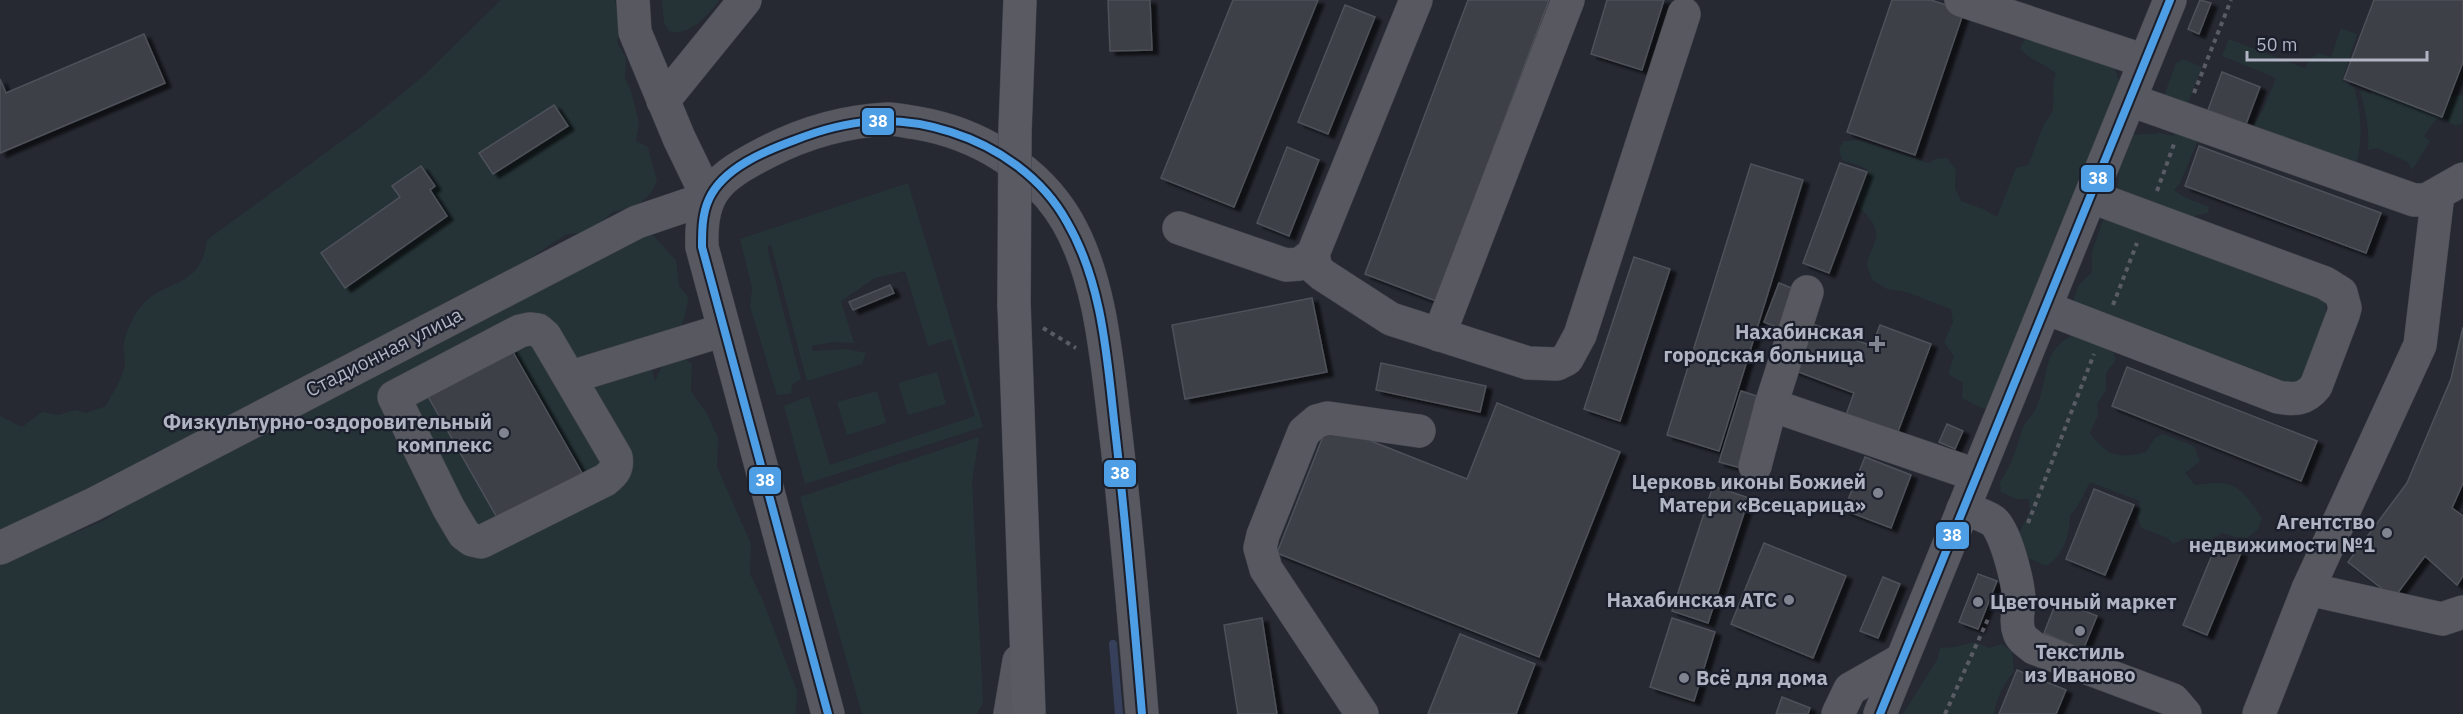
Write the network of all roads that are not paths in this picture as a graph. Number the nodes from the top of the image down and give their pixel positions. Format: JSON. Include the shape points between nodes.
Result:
{"nodes":[{"id":1,"x":633,"y":0,"type":"edge"},
{"id":2,"x":745,"y":0,"type":"edge"},
{"id":3,"x":1020,"y":0,"type":"edge"},
{"id":4,"x":1416,"y":0,"type":"edge"},
{"id":5,"x":1568,"y":0,"type":"edge"},
{"id":6,"x":1961,"y":0,"type":"edge"},
{"id":7,"x":2170,"y":0,"type":"edge"},
{"id":8,"x":1684,"y":14,"type":"dead end"},
{"id":9,"x":2145,"y":61,"type":"junction"},
{"id":10,"x":2130,"y":100,"type":"junction"},
{"id":11,"x":663,"y":101,"type":"junction"},
{"id":12,"x":2451,"y":187,"type":"edge"},
{"id":13,"x":2092,"y":197,"type":"junction"},
{"id":14,"x":708,"y":198,"type":"junction"},
{"id":15,"x":1179,"y":228,"type":"dead end"},
{"id":16,"x":1313,"y":254,"type":"junction"},
{"id":17,"x":1807,"y":292,"type":"dead end"},
{"id":18,"x":2046,"y":308,"type":"junction"},
{"id":19,"x":724,"y":330,"type":"junction"},
{"id":20,"x":1439,"y":335,"type":"junction"},
{"id":21,"x":336,"y":377,"type":"junction"},
{"id":22,"x":571,"y":377,"type":"junction"},
{"id":23,"x":394,"y":397,"type":"junction"},
{"id":24,"x":1771,"y":405,"type":"junction"},
{"id":25,"x":1419,"y":431,"type":"dead end"},
{"id":26,"x":1755,"y":466,"type":"dead end"},
{"id":27,"x":1976,"y":475,"type":"junction"},
{"id":28,"x":1964,"y":509,"type":"junction"},
{"id":29,"x":0,"y":549,"type":"edge"},
{"id":30,"x":2308,"y":589,"type":"junction"},
{"id":31,"x":2463,"y":612,"type":"edge"},
{"id":32,"x":1025,"y":618,"type":"junction"},
{"id":33,"x":1901,"y":660,"type":"junction"},
{"id":34,"x":828,"y":708,"type":"edge"},
{"id":35,"x":1010,"y":714,"type":"edge"},
{"id":36,"x":1029,"y":714,"type":"edge"},
{"id":37,"x":1142,"y":714,"type":"edge"},
{"id":38,"x":1362,"y":714,"type":"edge"},
{"id":39,"x":1838,"y":714,"type":"edge"},
{"id":40,"x":1880,"y":714,"type":"edge"},
{"id":41,"x":2185,"y":714,"type":"edge"},
{"id":42,"x":2259,"y":714,"type":"edge"}],
"edges":[{"from":1,"to":11,"type":"street","via":[[635,32]]},
{"from":2,"to":11,"type":"street"},
{"from":3,"to":32,"type":"main road","bridge":true,"via":[[1015,130],[1026,314]]},
{"from":4,"to":16,"type":"street"},
{"from":5,"to":20,"type":"street"},
{"from":6,"to":9,"type":"street"},
{"from":7,"to":9,"type":"street"},
{"from":8,"to":20,"type":"street","via":[[1580,335],[1568,359],[1557,364],[1528,363]]},
{"from":9,"to":10,"type":"street"},
{"from":10,"to":12,"type":"street","via":[[2414,200],[2426,200]]},
{"from":10,"to":13,"type":"street"},
{"from":11,"to":14,"type":"street"},
{"from":12,"to":30,"type":"street","via":[[2420,345]]},
{"from":13,"to":18,"type":"street"},
{"from":13,"to":18,"type":"street","via":[[2325,283],[2341,293],[2345,308],[2316,386],[2301,399],[2278,397]]},
{"from":14,"to":19,"type":"street","via":[[701,221],[702,247]]},
{"from":14,"to":21,"type":"street","name":"Стадионная улица","via":[[637,222]]},
{"from":14,"to":37,"type":"street","via":[[723,178],[778,147],[849,123],[891,119],[933,126],[975,141],[1010,159],[1043,190],[1066,220],[1084,258],[1105,342]]},
{"from":15,"to":16,"type":"street","via":[[1286,266],[1300,264]]},
{"from":16,"to":20,"type":"street","via":[[1316,269],[1378,311]]},
{"from":17,"to":24,"type":"street"},
{"from":18,"to":27,"type":"street"},
{"from":19,"to":22,"type":"street"},
{"from":19,"to":34,"type":"street"},
{"from":21,"to":23,"type":"street"},
{"from":21,"to":29,"type":"street","name":"Стадионная улица"},
{"from":22,"to":23,"type":"street","via":[[545,336],[529,329]]},
{"from":22,"to":23,"type":"street","via":[[616,457],[613,474],[481,542],[464,534]]},
{"from":24,"to":26,"type":"street"},
{"from":24,"to":27,"type":"street"},
{"from":25,"to":38,"type":"street","via":[[1328,418],[1310,426],[1301,439],[1260,548],[1266,569]]},
{"from":27,"to":28,"type":"street"},
{"from":28,"to":33,"type":"street"},
{"from":28,"to":41,"type":"street","via":[[1994,522],[2001,531],[2018,593],[2019,633],[2025,642],[2173,700]]},
{"from":30,"to":31,"type":"street","via":[[2442,619]]},
{"from":30,"to":42,"type":"street"},
{"from":32,"to":35,"type":"street"},
{"from":32,"to":36,"type":"main road"},
{"from":33,"to":39,"type":"street","via":[[1850,689]]},
{"from":33,"to":40,"type":"street"}]}
